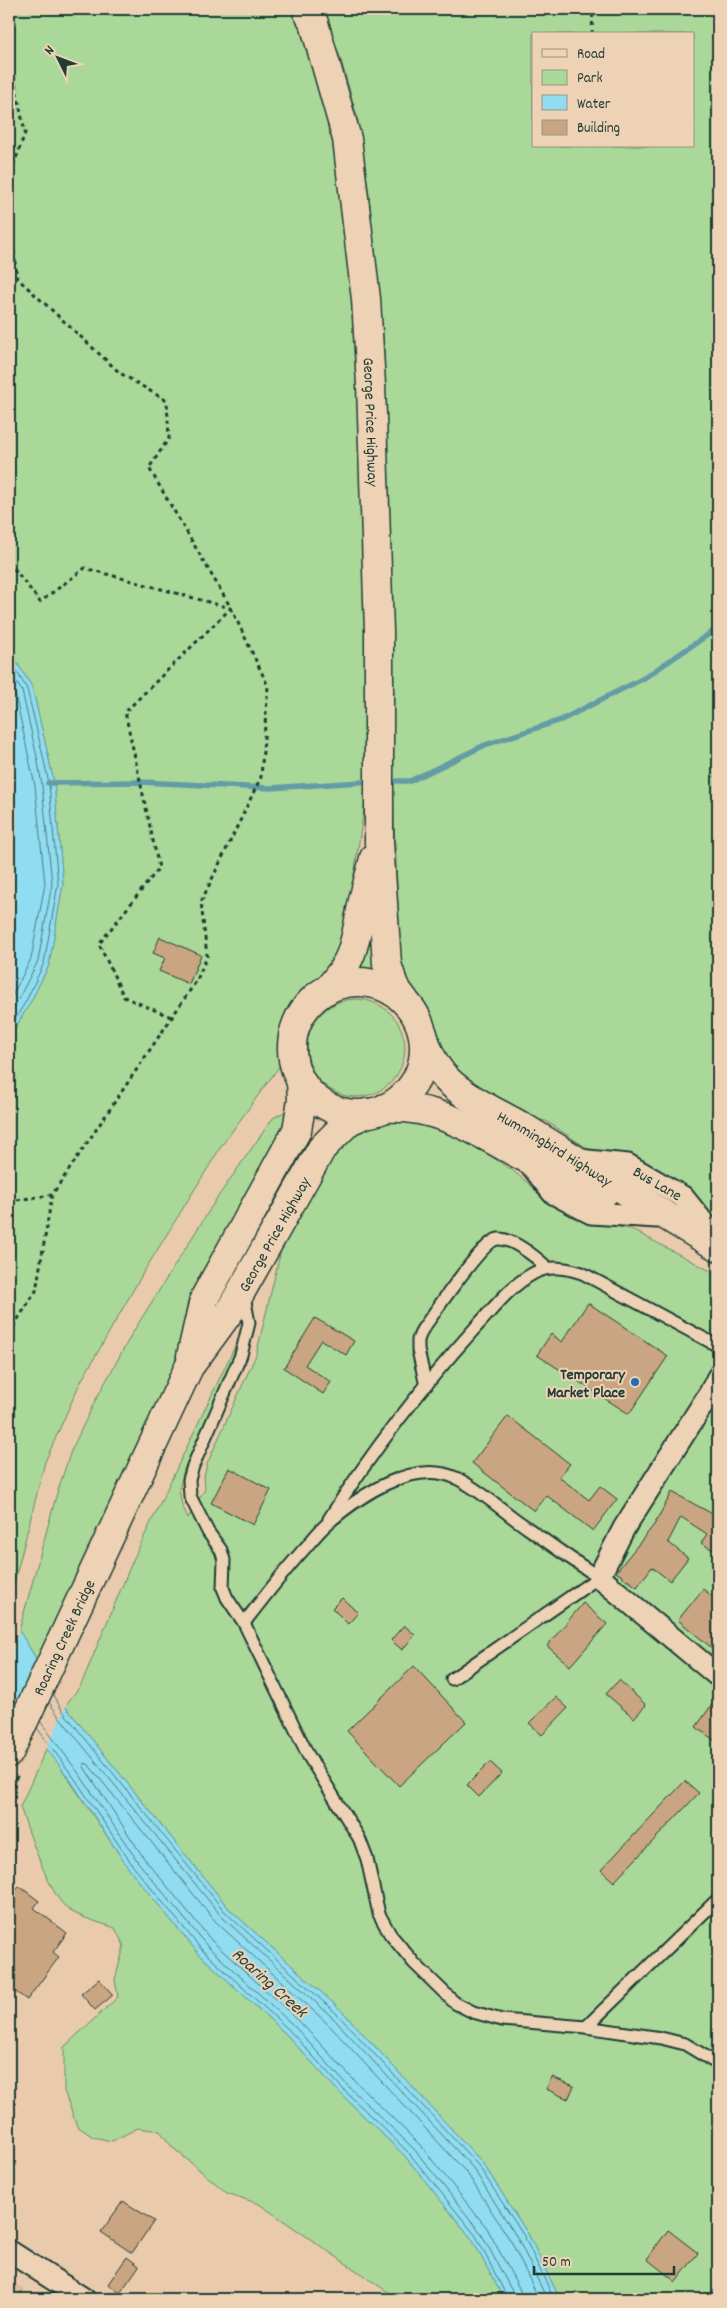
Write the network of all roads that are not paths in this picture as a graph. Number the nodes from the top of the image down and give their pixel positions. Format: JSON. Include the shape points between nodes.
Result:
{"nodes":[{"id":1,"x":306,"y":9,"type":"edge"},
{"id":2,"x":379,"y":842,"type":"junction"},
{"id":3,"x":327,"y":990,"type":"junction"},
{"id":4,"x":405,"y":1001,"type":"junction"},
{"id":5,"x":423,"y":1034,"type":"junction"},
{"id":6,"x":302,"y":1082,"type":"junction"},
{"id":7,"x":376,"y":1111,"type":"junction"},
{"id":8,"x":715,"y":1243,"type":"edge"},
{"id":9,"x":548,"y":1268,"type":"junction"},
{"id":10,"x":242,"y":1289,"type":"junction"},
{"id":11,"x":718,"y":1346,"type":"edge"},
{"id":12,"x":189,"y":1368,"type":"junction"},
{"id":13,"x":718,"y":1377,"type":"edge"},
{"id":14,"x":426,"y":1386,"type":"junction"},
{"id":15,"x":325,"y":1525,"type":"junction"},
{"id":16,"x":105,"y":1548,"type":"joint"},
{"id":17,"x":599,"y":1577,"type":"junction"},
{"id":18,"x":244,"y":1623,"type":"junction"},
{"id":19,"x":718,"y":1676,"type":"edge"},
{"id":20,"x":452,"y":1679,"type":"dead end"},
{"id":21,"x":9,"y":1753,"type":"edge"},
{"id":22,"x":718,"y":1900,"type":"edge"},
{"id":23,"x":586,"y":2027,"type":"junction"},
{"id":24,"x":718,"y":2064,"type":"edge"},
{"id":25,"x":9,"y":2251,"type":"edge"},
{"id":26,"x":84,"y":2299,"type":"edge"}],
"edges":[{"from":1,"to":2,"type":"main road","name":"George Price Highway","via":[[314,24],[347,139],[366,299],[379,640]]},
{"from":2,"to":3,"type":"main road","name":"George Price Highway","via":[[353,952],[341,975]]},
{"from":2,"to":4,"type":"main road","name":"George Price Highway","via":[[387,964],[394,986]]},
{"from":3,"to":4,"type":"main road","via":[[347,983],[368,983],[388,989]]},
{"from":3,"to":6,"type":"main road","via":[[308,1005],[296,1027],[292,1051]]},
{"from":4,"to":5,"type":"main road","via":[[415,1014]]},
{"from":5,"to":7,"type":"main road","via":[[424,1056],[417,1078],[403,1096]]},
{"from":5,"to":8,"type":"main road","name":"Hummingbird Highway","via":[[432,1058],[452,1084]]},
{"from":6,"to":7,"type":"main road","via":[[316,1098],[330,1107],[346,1112]]},
{"from":6,"to":12,"type":"main road","name":"George Price Highway","via":[[297,1130],[204,1299]]},
{"from":7,"to":8,"type":"main road","name":"Hummingbird Highway","via":[[411,1108],[448,1117],[525,1158]]},
{"from":7,"to":10,"type":"main road","name":"George Price Highway","via":[[349,1120],[322,1148]]},
{"from":9,"to":11,"type":"lane","via":[[582,1273]]},
{"from":9,"to":14,"type":"lane","via":[[534,1272],[504,1296]]},
{"from":9,"to":14,"type":"lane","via":[[532,1254],[510,1243],[498,1239],[488,1243],[418,1340]]},
{"from":10,"to":12,"type":"main road","name":"George Price Highway"},
{"from":10,"to":18,"type":"lane","via":[[249,1322],[241,1355],[189,1480],[190,1496],[196,1511],[221,1550],[223,1588]]},
{"from":12,"to":16,"type":"main road","name":"George Price Highway"},
{"from":13,"to":17,"type":"street","via":[[624,1528]]},
{"from":14,"to":15,"type":"lane","via":[[358,1474]]},
{"from":15,"to":17,"type":"lane","via":[[384,1484],[413,1474],[438,1472],[472,1486],[557,1550]]},
{"from":15,"to":18,"type":"lane"},
{"from":16,"to":21,"type":"main road","name":"Roaring Creek Bridge"},
{"from":17,"to":19,"type":"street"},
{"from":17,"to":20,"type":"lane"},
{"from":18,"to":23,"type":"lane","via":[[308,1755],[359,1838],[368,1859],[379,1914],[390,1934],[414,1963],[455,2003],[473,2012],[502,2020]]},
{"from":22,"to":23,"type":"lane"},
{"from":23,"to":24,"type":"lane","via":[[685,2044]]},
{"from":25,"to":26,"type":"street"}]}
